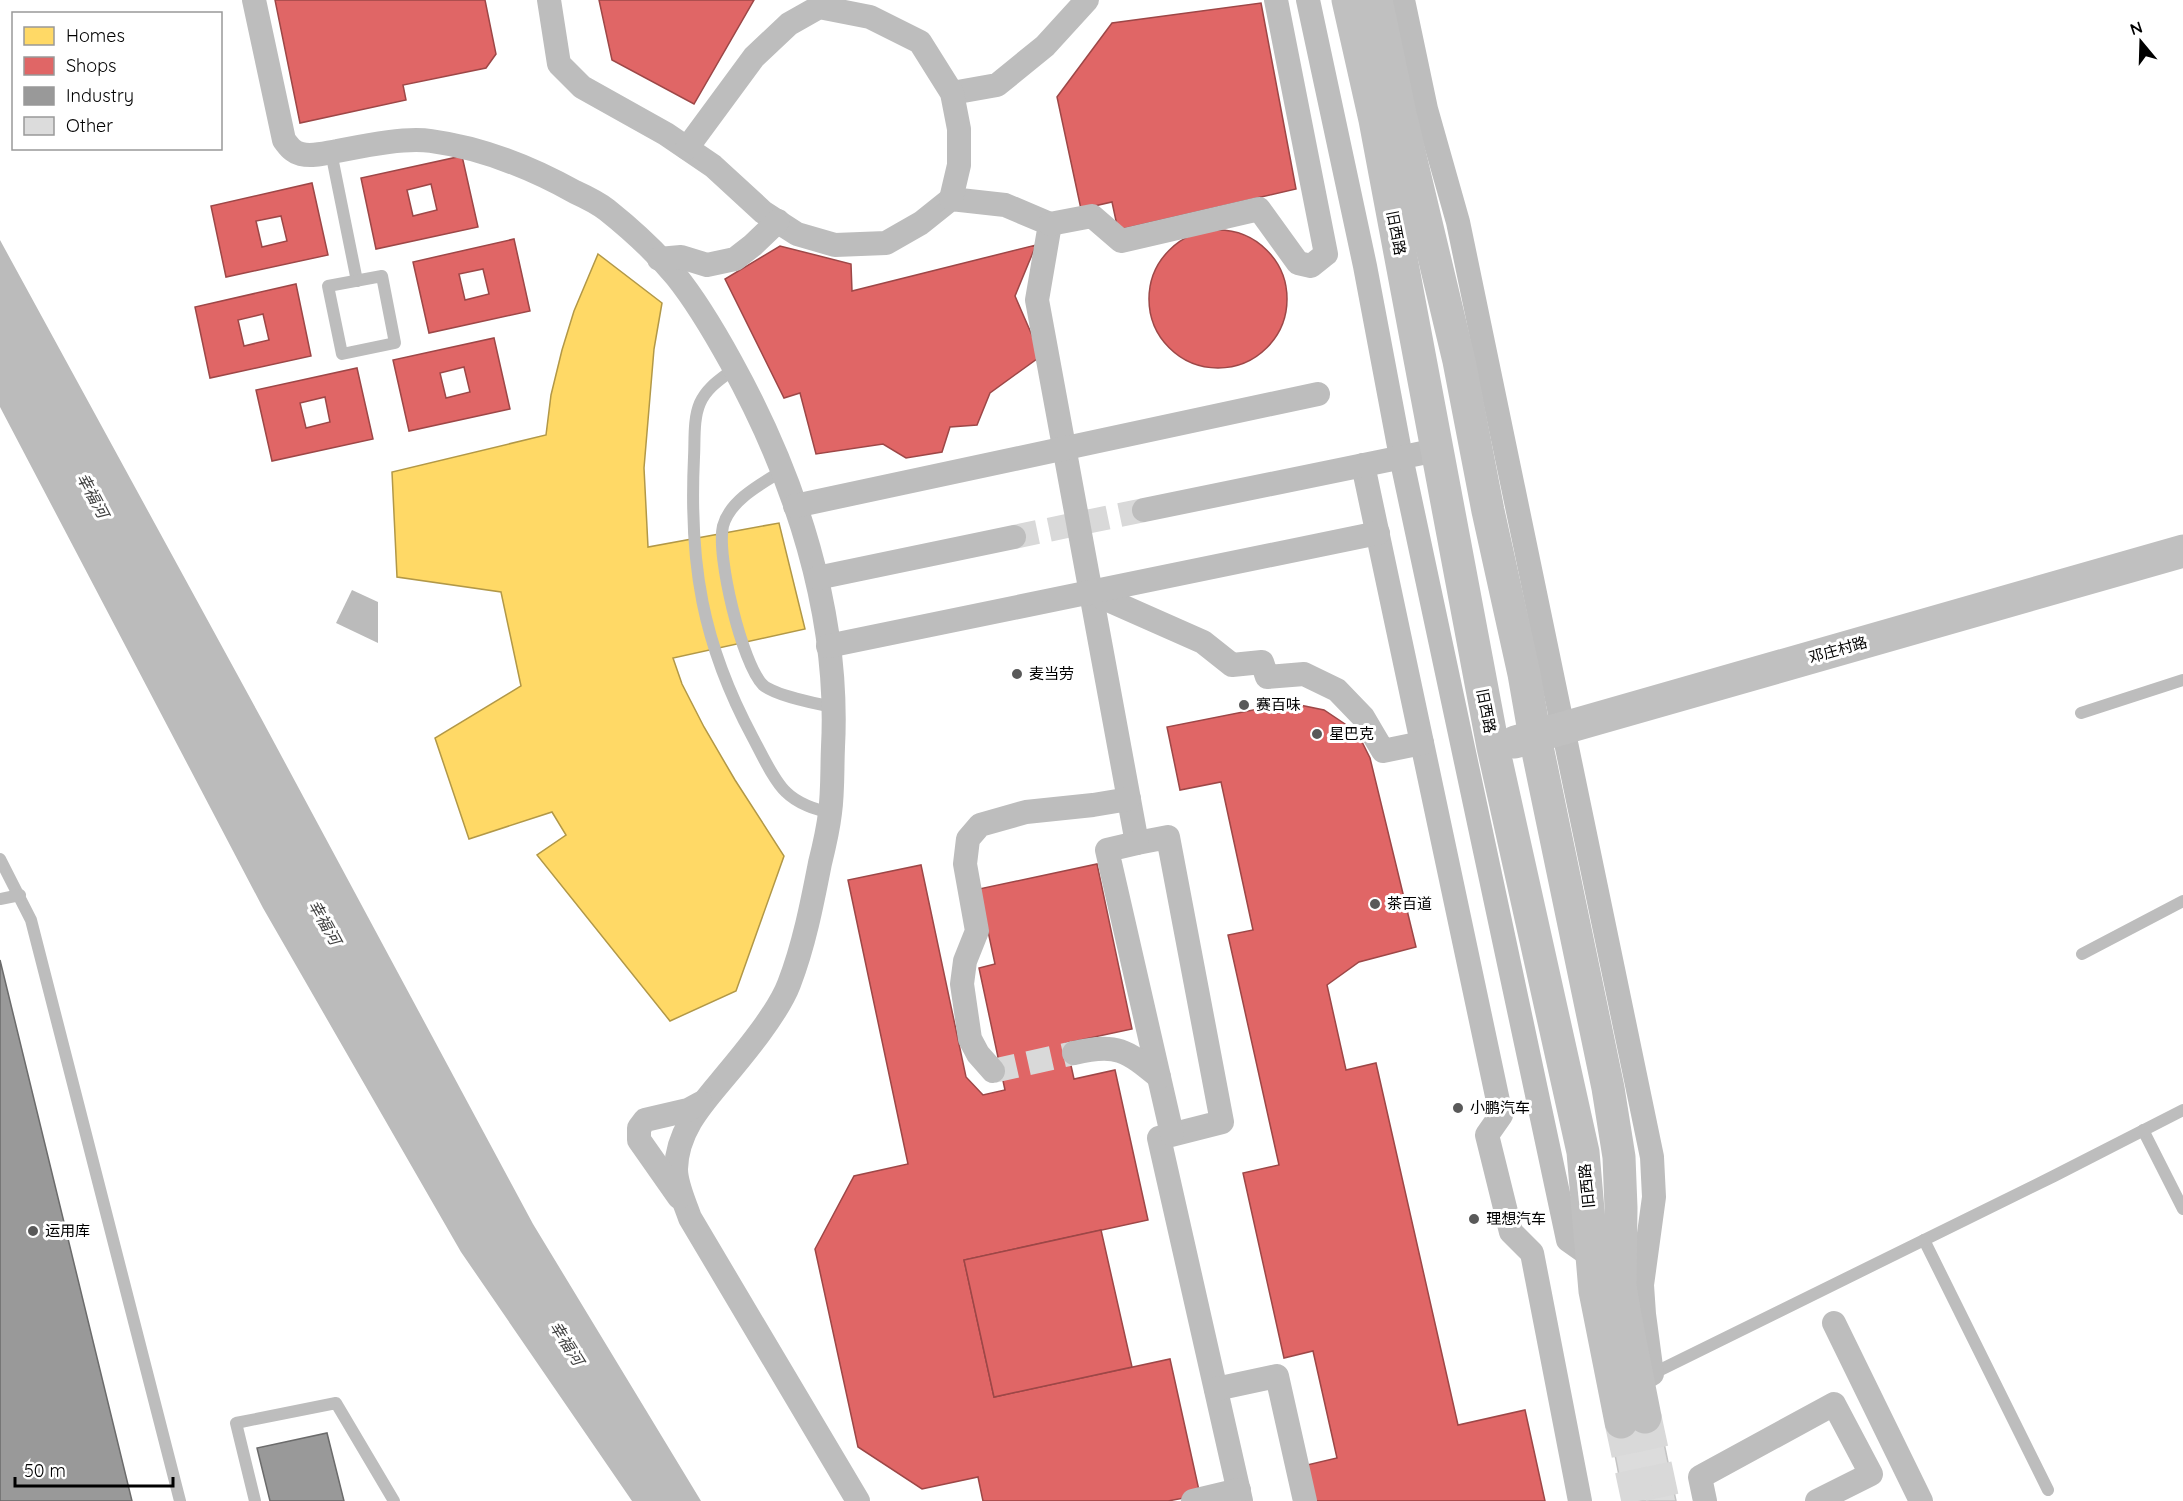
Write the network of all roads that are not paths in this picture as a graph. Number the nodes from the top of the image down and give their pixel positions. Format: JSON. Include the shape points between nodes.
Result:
{"nodes":[{"id":1,"x":254,"y":0,"type":"edge"},
{"id":2,"x":549,"y":0,"type":"edge"},
{"id":3,"x":1087,"y":0,"type":"edge"},
{"id":4,"x":1276,"y":0,"type":"edge"},
{"id":5,"x":1308,"y":0,"type":"edge"},
{"id":6,"x":1348,"y":0,"type":"edge"},
{"id":7,"x":1376,"y":0,"type":"edge"},
{"id":8,"x":1403,"y":0,"type":"edge"},
{"id":9,"x":952,"y":93,"type":"junction"},
{"id":10,"x":687,"y":148,"type":"junction"},
{"id":11,"x":330,"y":152,"type":"junction"},
{"id":12,"x":951,"y":199,"type":"junction"},
{"id":13,"x":778,"y":221,"type":"junction"},
{"id":14,"x":1050,"y":224,"type":"junction"},
{"id":15,"x":659,"y":259,"type":"junction"},
{"id":16,"x":357,"y":281,"type":"junction"},
{"id":17,"x":735,"y":368,"type":"junction"},
{"id":18,"x":1318,"y":394,"type":"dead end"},
{"id":19,"x":1064,"y":448,"type":"junction"},
{"id":20,"x":1437,"y":450,"type":"junction"},
{"id":21,"x":1401,"y":457,"type":"junction"},
{"id":22,"x":1363,"y":465,"type":"junction"},
{"id":23,"x":782,"y":471,"type":"junction"},
{"id":24,"x":795,"y":506,"type":"junction"},
{"id":25,"x":1144,"y":510,"type":"tunnel mouth"},
{"id":26,"x":1378,"y":533,"type":"junction"},
{"id":27,"x":1014,"y":537,"type":"tunnel mouth"},
{"id":28,"x":2183,"y":551,"type":"edge"},
{"id":29,"x":817,"y":578,"type":"junction"},
{"id":30,"x":1090,"y":592,"type":"junction"},
{"id":31,"x":828,"y":646,"type":"junction"},
{"id":32,"x":2183,"y":680,"type":"edge"},
{"id":33,"x":832,"y":707,"type":"junction"},
{"id":34,"x":2081,"y":713,"type":"dead end"},
{"id":35,"x":1550,"y":733,"type":"junction"},
{"id":36,"x":1422,"y":743,"type":"junction"},
{"id":37,"x":1493,"y":747,"type":"junction"},
{"id":38,"x":1129,"y":799,"type":"junction"},
{"id":39,"x":830,"y":813,"type":"junction"},
{"id":40,"x":1137,"y":843,"type":"junction"},
{"id":41,"x":0,"y":859,"type":"edge"},
{"id":42,"x":20,"y":895,"type":"junction"},
{"id":43,"x":0,"y":899,"type":"edge"},
{"id":44,"x":2183,"y":901,"type":"edge"},
{"id":45,"x":2082,"y":954,"type":"dead end"},
{"id":46,"x":1074,"y":1053,"type":"tunnel mouth"},
{"id":47,"x":993,"y":1071,"type":"dead end"},
{"id":48,"x":1159,"y":1077,"type":"junction"},
{"id":49,"x":701,"y":1103,"type":"junction"},
{"id":50,"x":2183,"y":1110,"type":"edge"},
{"id":51,"x":2143,"y":1130,"type":"junction"},
{"id":52,"x":1172,"y":1134,"type":"junction"},
{"id":53,"x":686,"y":1207,"type":"junction"},
{"id":54,"x":2183,"y":1209,"type":"edge"},
{"id":55,"x":1924,"y":1240,"type":"junction"},
{"id":56,"x":1592,"y":1257,"type":"junction"},
{"id":57,"x":1834,"y":1323,"type":"dead end"},
{"id":58,"x":1645,"y":1376,"type":"junction"},
{"id":59,"x":1216,"y":1389,"type":"junction"},
{"id":60,"x":1885,"y":1428,"type":"junction"},
{"id":61,"x":1854,"y":1442,"type":"junction"},
{"id":62,"x":2048,"y":1490,"type":"dead end"},
{"id":63,"x":1240,"y":1495,"type":"edge"},
{"id":64,"x":180,"y":1501,"type":"edge"},
{"id":65,"x":255,"y":1501,"type":"edge"},
{"id":66,"x":394,"y":1501,"type":"edge"},
{"id":67,"x":858,"y":1501,"type":"edge"},
{"id":68,"x":1193,"y":1501,"type":"edge"},
{"id":69,"x":1305,"y":1501,"type":"edge"},
{"id":70,"x":1580,"y":1501,"type":"edge"},
{"id":71,"x":1705,"y":1501,"type":"edge"},
{"id":72,"x":1817,"y":1501,"type":"edge"},
{"id":73,"x":1921,"y":1501,"type":"edge"}],
"edges":[{"from":1,"to":11,"type":"street","via":[[284,140],[303,155]]},
{"from":2,"to":10,"type":"street","via":[[559,64],[582,87]]},
{"from":3,"to":9,"type":"street","via":[[1045,46],[997,85]]},
{"from":4,"to":14,"type":"street","via":[[1326,254],[1311,266],[1298,263],[1259,209],[1121,241],[1092,216]]},
{"from":5,"to":21,"type":"street"},
{"from":6,"to":20,"type":"main road","name":"旧西路","via":[[1375,120]]},
{"from":7,"to":35,"type":"main road","name":"旧西路","via":[[1459,361],[1524,674]]},
{"from":8,"to":35,"type":"street","via":[[1426,109],[1458,222],[1503,446]]},
{"from":9,"to":10,"type":"street","via":[[920,42],[870,17],[819,7],[789,24],[754,57]]},
{"from":9,"to":12,"type":"street","via":[[960,129],[959,165]]},
{"from":10,"to":13,"type":"street"},
{"from":11,"to":15,"type":"street","via":[[426,140],[509,160],[604,207]]},
{"from":11,"to":16,"type":"lane"},
{"from":12,"to":13,"type":"street","via":[[921,224],[886,243],[835,245],[797,234]]},
{"from":12,"to":14,"type":"street","via":[[1005,205]]},
{"from":13,"to":15,"type":"street","via":[[735,259],[707,266],[681,257]]},
{"from":14,"to":19,"type":"street","via":[[1037,300]]},
{"from":15,"to":17,"type":"street","via":[[677,277]]},
{"from":16,"to":16,"type":"lane","via":[[328,286],[342,354],[396,343],[382,276]]},
{"from":17,"to":23,"type":"street"},
{"from":17,"to":39,"type":"lane","via":[[709,388],[699,405],[693,536],[703,605],[726,681],[764,759],[785,792],[806,806]]},
{"from":18,"to":19,"type":"street"},
{"from":19,"to":24,"type":"street"},
{"from":19,"to":30,"type":"street"},
{"from":20,"to":21,"type":"street"},
{"from":20,"to":37,"type":"main road","name":"旧西路"},
{"from":21,"to":22,"type":"street"},
{"from":21,"to":56,"type":"street","via":[[1568,1240]]},
{"from":22,"to":25,"type":"street"},
{"from":22,"to":26,"type":"street"},
{"from":23,"to":24,"type":"street"},
{"from":23,"to":33,"type":"lane","via":[[735,505],[723,526],[722,552],[733,609],[749,664],[764,686]]},
{"from":24,"to":29,"type":"street"},
{"from":26,"to":30,"type":"street"},
{"from":26,"to":36,"type":"street"},
{"from":27,"to":29,"type":"street"},
{"from":28,"to":35,"type":"main road","name":"邓庄村路"},
{"from":29,"to":31,"type":"street"},
{"from":30,"to":31,"type":"street"},
{"from":30,"to":36,"type":"street","via":[[1203,642],[1232,665],[1262,662],[1267,678],[1304,674],[1337,690],[1363,717],[1383,751]]},
{"from":30,"to":38,"type":"street"},
{"from":31,"to":33,"type":"street"},
{"from":32,"to":34,"type":"lane"},
{"from":33,"to":39,"type":"street"},
{"from":35,"to":37,"type":"main road","name":"邓庄村路"},
{"from":35,"to":58,"type":"main road","name":"旧西路","via":[[1617,1135],[1620,1286]]},
{"from":36,"to":70,"type":"street","via":[[1501,1115],[1487,1135],[1511,1232],[1532,1253]]},
{"from":37,"to":56,"type":"main road","name":"旧西路","via":[[1583,1152]]},
{"from":38,"to":40,"type":"street"},
{"from":38,"to":47,"type":"street","via":[[1026,812],[980,825],[968,840],[965,864],[977,931],[965,961],[962,984],[970,1039]]},
{"from":39,"to":49,"type":"street","via":[[804,939],[788,988],[757,1037]]},
{"from":40,"to":48,"type":"street","via":[[1107,850]]},
{"from":40,"to":52,"type":"street","via":[[1168,837],[1222,1122]]},
{"from":41,"to":42,"type":"lane"},
{"from":42,"to":43,"type":"lane"},
{"from":42,"to":64,"type":"lane","via":[[31,920]]},
{"from":44,"to":45,"type":"lane"},
{"from":46,"to":48,"type":"street","via":[[1120,1049]]},
{"from":48,"to":52,"type":"street"},
{"from":49,"to":53,"type":"street","via":[[685,1130],[676,1170]]},
{"from":49,"to":53,"type":"street","via":[[645,1120],[639,1128],[639,1140]]},
{"from":50,"to":51,"type":"lane"},
{"from":51,"to":54,"type":"lane"},
{"from":51,"to":55,"type":"lane"},
{"from":52,"to":59,"type":"street","via":[[1159,1137]]},
{"from":53,"to":67,"type":"street"},
{"from":55,"to":58,"type":"lane"},
{"from":55,"to":62,"type":"lane"},
{"from":56,"to":58,"type":"main road","name":"旧西路","via":[[1595,1291],[1633,1419]]},
{"from":57,"to":60,"type":"street"},
{"from":59,"to":63,"type":"street"},
{"from":59,"to":69,"type":"street","via":[[1277,1376]]},
{"from":60,"to":61,"type":"street"},
{"from":60,"to":73,"type":"street"},
{"from":61,"to":71,"type":"street","via":[[1834,1404],[1700,1477]]},
{"from":61,"to":72,"type":"street","via":[[1871,1474]]},
{"from":63,"to":68,"type":"street"},
{"from":65,"to":66,"type":"lane","via":[[236,1423],[336,1402]]}]}
